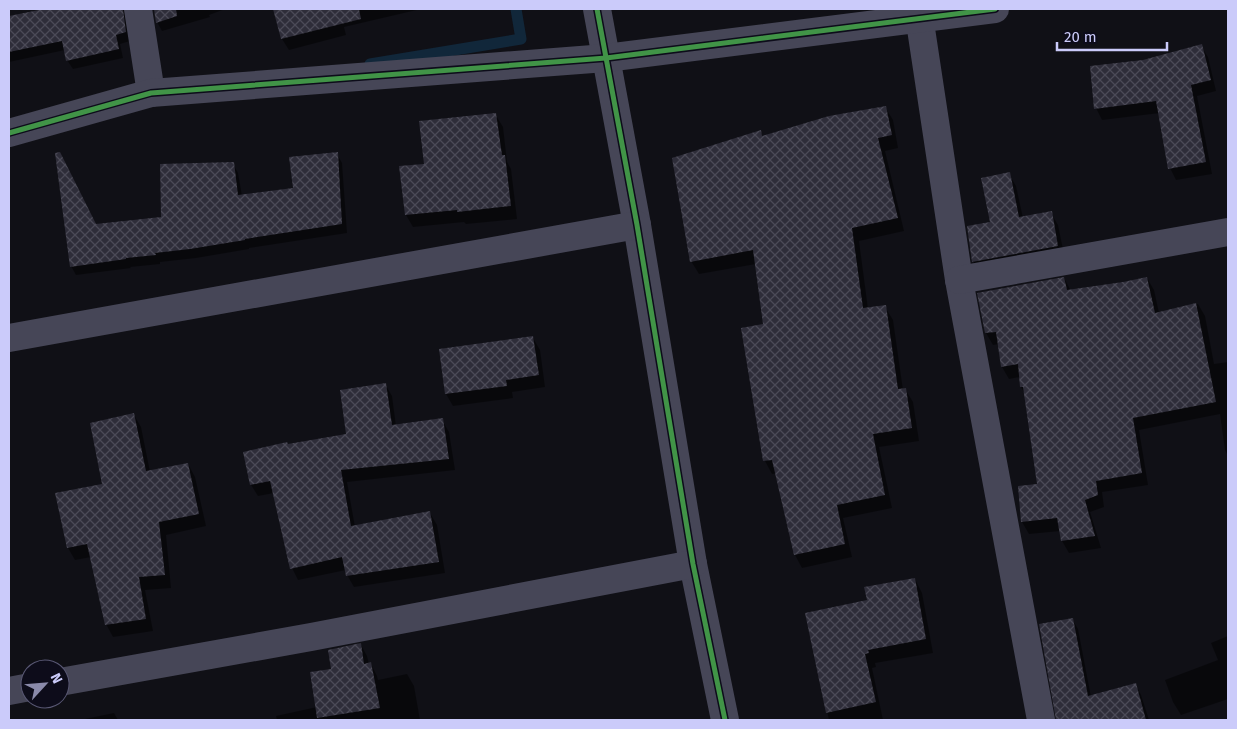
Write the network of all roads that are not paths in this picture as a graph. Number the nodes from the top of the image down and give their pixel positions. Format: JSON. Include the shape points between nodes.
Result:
{"nodes":[{"id":1,"x":138,"y":9,"type":"edge"},
{"id":2,"x":597,"y":9,"type":"edge"},
{"id":3,"x":995,"y":9,"type":"edge"},
{"id":4,"x":919,"y":14,"type":"edge"},
{"id":5,"x":606,"y":58,"type":"junction"},
{"id":6,"x":151,"y":93,"type":"junction"},
{"id":7,"x":9,"y":133,"type":"edge"},
{"id":8,"x":637,"y":225,"type":"junction"},
{"id":9,"x":1228,"y":232,"type":"edge"},
{"id":10,"x":959,"y":280,"type":"junction"},
{"id":11,"x":9,"y":338,"type":"edge"},
{"id":12,"x":693,"y":564,"type":"junction"},
{"id":13,"x":70,"y":680,"type":"edge"},
{"id":14,"x":725,"y":720,"type":"edge"},
{"id":15,"x":1041,"y":720,"type":"edge"}],
"edges":[{"from":1,"to":6,"type":"street"},
{"from":2,"to":5,"type":"street"},
{"from":3,"to":4,"type":"street"},
{"from":4,"to":5,"type":"street"},
{"from":4,"to":10,"type":"street"},
{"from":5,"to":6,"type":"street"},
{"from":5,"to":8,"type":"street"},
{"from":6,"to":7,"type":"street"},
{"from":8,"to":11,"type":"street"},
{"from":8,"to":12,"type":"street"},
{"from":9,"to":10,"type":"street"},
{"from":10,"to":15,"type":"street"},
{"from":12,"to":13,"type":"street"},
{"from":12,"to":14,"type":"street"}]}
